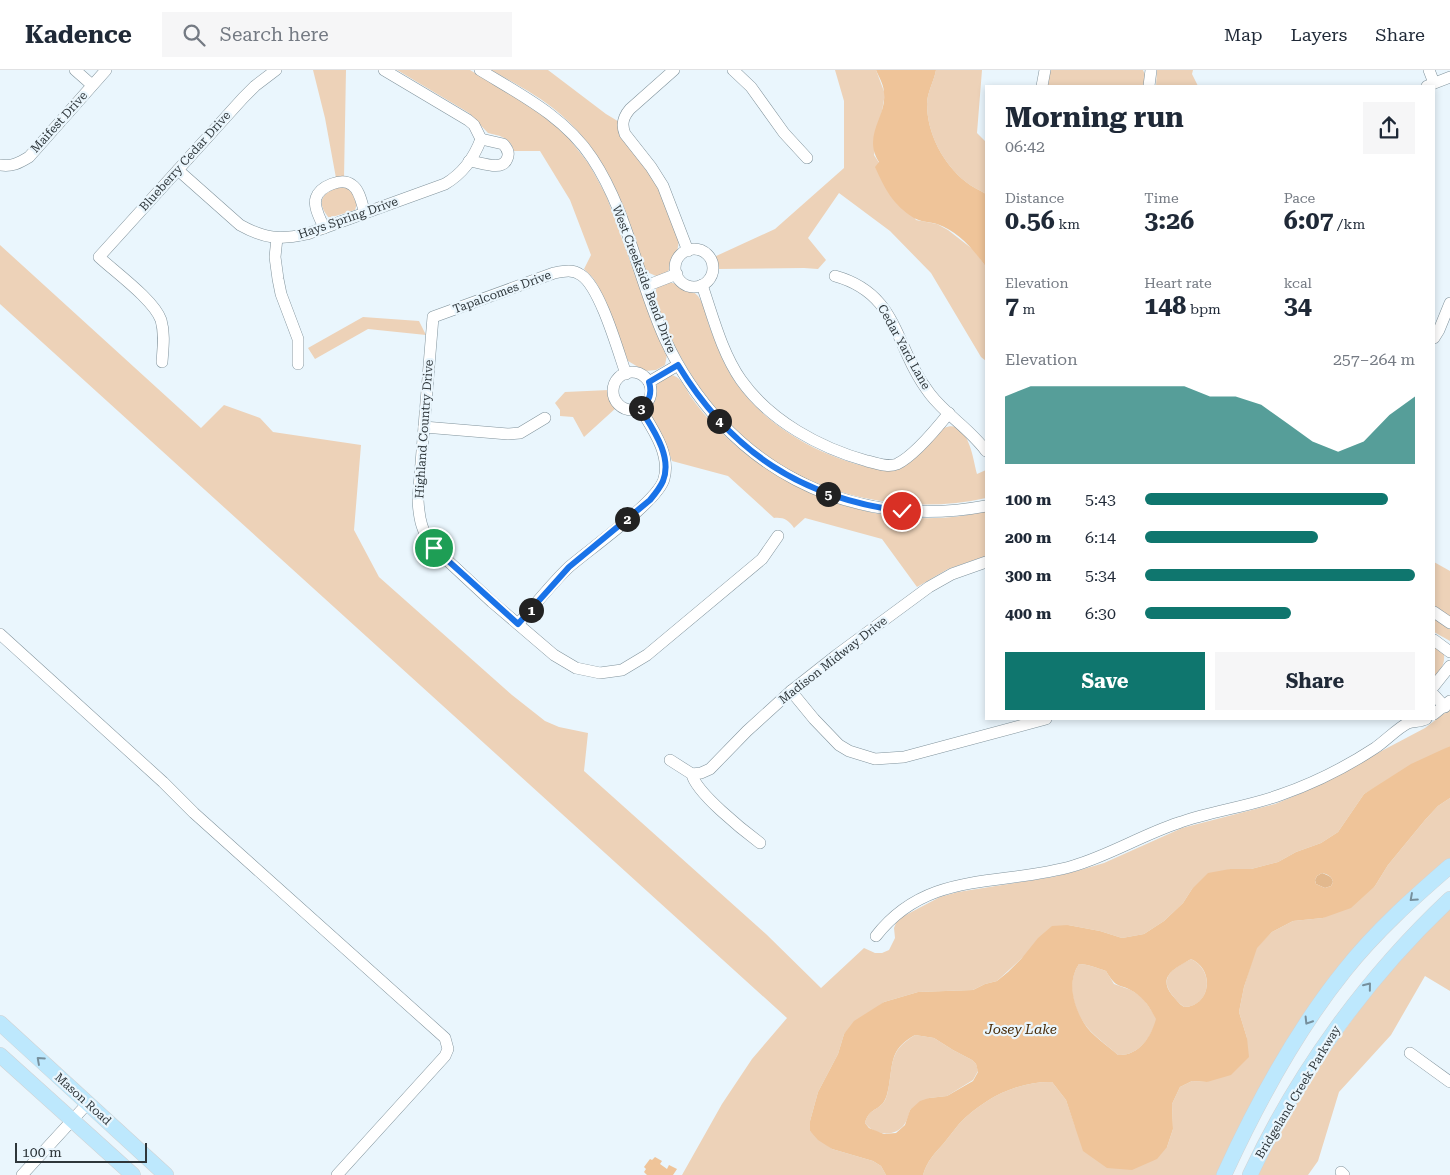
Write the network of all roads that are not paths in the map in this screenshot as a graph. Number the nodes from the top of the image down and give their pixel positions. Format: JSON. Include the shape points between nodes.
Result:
{"nodes":[{"id":1,"x":75,"y":70,"type":"edge"},
{"id":2,"x":106,"y":70,"type":"edge"},
{"id":3,"x":276,"y":70,"type":"edge"},
{"id":4,"x":384,"y":70,"type":"edge"},
{"id":5,"x":480,"y":70,"type":"edge"},
{"id":6,"x":674,"y":70,"type":"edge"},
{"id":7,"x":733,"y":70,"type":"edge"},
{"id":8,"x":1045,"y":70,"type":"edge"},
{"id":9,"x":1150,"y":70,"type":"edge"},
{"id":10,"x":1429,"y":70,"type":"edge"},
{"id":11,"x":1450,"y":77,"type":"edge"},
{"id":12,"x":92,"y":85,"type":"junction"},
{"id":13,"x":1042,"y":85,"type":"edge"},
{"id":14,"x":1149,"y":85,"type":"edge"},
{"id":15,"x":1431,"y":85,"type":"edge"},
{"id":16,"x":481,"y":139,"type":"junction"},
{"id":17,"x":807,"y":158,"type":"dead end"},
{"id":18,"x":469,"y":161,"type":"junction"},
{"id":19,"x":4,"y":166,"type":"edge"},
{"id":20,"x":178,"y":170,"type":"junction"},
{"id":21,"x":366,"y":213,"type":"junction"},
{"id":22,"x":324,"y":228,"type":"junction"},
{"id":23,"x":277,"y":238,"type":"junction"},
{"id":24,"x":688,"y":250,"type":"junction"},
{"id":25,"x":677,"y":274,"type":"junction"},
{"id":26,"x":835,"y":276,"type":"dead end"},
{"id":27,"x":702,"y":285,"type":"junction"},
{"id":28,"x":646,"y":286,"type":"junction"},
{"id":29,"x":1450,"y":303,"type":"edge"},
{"id":30,"x":433,"y":317,"type":"joint"},
{"id":31,"x":1435,"y":337,"type":"edge"},
{"id":32,"x":162,"y":362,"type":"dead end"},
{"id":33,"x":298,"y":364,"type":"dead end"},
{"id":34,"x":678,"y":365,"type":"junction"},
{"id":35,"x":626,"y":374,"type":"junction"},
{"id":36,"x":649,"y":382,"type":"junction"},
{"id":37,"x":640,"y":408,"type":"junction"},
{"id":38,"x":948,"y":413,"type":"junction"},
{"id":39,"x":545,"y":418,"type":"dead end"},
{"id":40,"x":424,"y":427,"type":"junction"},
{"id":41,"x":985,"y":450,"type":"edge"},
{"id":42,"x":985,"y":506,"type":"edge"},
{"id":43,"x":778,"y":536,"type":"dead end"},
{"id":44,"x":985,"y":562,"type":"edge"},
{"id":45,"x":1435,"y":613,"type":"edge"},
{"id":46,"x":1450,"y":623,"type":"edge"},
{"id":47,"x":518,"y":624,"type":"junction"},
{"id":48,"x":0,"y":634,"type":"edge"},
{"id":49,"x":1435,"y":641,"type":"edge"},
{"id":50,"x":1450,"y":652,"type":"edge"},
{"id":51,"x":1450,"y":666,"type":"edge"},
{"id":52,"x":1435,"y":685,"type":"edge"},
{"id":53,"x":791,"y":692,"type":"junction"},
{"id":54,"x":1435,"y":696,"type":"edge"},
{"id":55,"x":1448,"y":704,"type":"edge"},
{"id":56,"x":1435,"y":713,"type":"edge"},
{"id":57,"x":1038,"y":720,"type":"edge"},
{"id":58,"x":1424,"y":720,"type":"edge"},
{"id":59,"x":1409,"y":721,"type":"edge"},
{"id":60,"x":1008,"y":724,"type":"edge"},
{"id":61,"x":670,"y":760,"type":"dead end"},
{"id":62,"x":692,"y":774,"type":"junction"},
{"id":63,"x":760,"y":844,"type":"dead end"},
{"id":64,"x":1450,"y":866,"type":"edge"},
{"id":65,"x":1450,"y":899,"type":"edge"},
{"id":66,"x":876,"y":936,"type":"dead end"},
{"id":67,"x":0,"y":1023,"type":"edge"},
{"id":68,"x":1410,"y":1053,"type":"dead end"},
{"id":69,"x":0,"y":1055,"type":"edge"},
{"id":70,"x":1450,"y":1082,"type":"edge"},
{"id":71,"x":88,"y":1103,"type":"junction"},
{"id":72,"x":72,"y":1120,"type":"junction"},
{"id":73,"x":22,"y":1175,"type":"edge"},
{"id":74,"x":134,"y":1175,"type":"edge"},
{"id":75,"x":166,"y":1175,"type":"edge"},
{"id":76,"x":337,"y":1175,"type":"edge"},
{"id":77,"x":1224,"y":1175,"type":"edge"},
{"id":78,"x":1250,"y":1175,"type":"edge"}],
"edges":[{"from":1,"to":12,"type":"street"},
{"from":2,"to":12,"type":"street","name":"Maifest Drive"},
{"from":3,"to":20,"type":"street","name":"Blueberry Cedar Drive","via":[[255,86]]},
{"from":4,"to":16,"type":"street","via":[[468,120]]},
{"from":5,"to":28,"type":"street","name":"West Creekside Bend Drive","via":[[553,116],[591,156],[615,201]]},
{"from":6,"to":24,"type":"street","via":[[625,114],[623,127],[663,186]]},
{"from":7,"to":17,"type":"street","via":[[752,87],[784,133]]},
{"from":8,"to":13,"type":"street"},
{"from":9,"to":14,"type":"street"},
{"from":10,"to":15,"type":"street"},
{"from":11,"to":15,"type":"street"},
{"from":12,"to":19,"type":"street","name":"Maifest Drive","via":[[28,157],[18,164]]},
{"from":16,"to":18,"type":"street","name":"Hays Spring Drive"},
{"from":16,"to":18,"type":"street","via":[[503,144],[508,151],[507,160],[499,167]]},
{"from":18,"to":21,"type":"street","name":"Hays Spring Drive","via":[[445,184]]},
{"from":20,"to":23,"type":"street","name":"Hays Spring Drive","via":[[240,224]]},
{"from":20,"to":32,"type":"street","name":"Blueberry Cedar Drive","via":[[99,257],[155,309],[164,336]]},
{"from":21,"to":22,"type":"street","name":"Hays Spring Drive"},
{"from":21,"to":22,"type":"street","via":[[352,185],[345,182],[327,186],[316,198]]},
{"from":22,"to":23,"type":"street","name":"Hays Spring Drive"},
{"from":23,"to":33,"type":"street","via":[[278,279],[298,339]]},
{"from":24,"to":25,"type":"street","via":[[677,260]]},
{"from":24,"to":27,"type":"street","via":[[702,251],[712,261],[712,275]]},
{"from":25,"to":27,"type":"street","via":[[690,286]]},
{"from":25,"to":28,"type":"street"},
{"from":26,"to":38,"type":"street","name":"Cedar Yard Lane","via":[[864,288],[882,305],[921,381]]},
{"from":27,"to":38,"type":"street","via":[[741,381],[775,415],[804,435],[839,452],[889,466],[905,459]]},
{"from":28,"to":34,"type":"street","name":"West Creekside Bend Drive"},
{"from":29,"to":31,"type":"street"},
{"from":30,"to":35,"type":"street","name":"Tapalcomes Drive","via":[[554,273],[574,271],[592,287]]},
{"from":30,"to":40,"type":"street","name":"Highland Country Drive"},
{"from":34,"to":36,"type":"street"},
{"from":34,"to":42,"type":"street","name":"West Creekside Bend Drive","via":[[692,389],[731,434],[756,455],[808,486],[842,499],[902,511],[961,511]]},
{"from":35,"to":36,"type":"street","via":[[639,374]]},
{"from":35,"to":37,"type":"street","via":[[617,380],[614,387],[616,402],[630,410]]},
{"from":36,"to":37,"type":"street","via":[[649,399]]},
{"from":37,"to":47,"type":"street","via":[[660,445],[666,470],[664,480],[650,500],[569,567]]},
{"from":38,"to":41,"type":"street","name":"Cedar Yard Lane","via":[[976,437]]},
{"from":39,"to":40,"type":"street","via":[[520,433],[508,434]]},
{"from":40,"to":47,"type":"street","name":"Highland Country Drive","via":[[418,500],[427,538]]},
{"from":43,"to":47,"type":"street","name":"Highland Country Drive","via":[[762,558],[647,655],[622,670],[600,673],[576,668],[554,655]]},
{"from":44,"to":53,"type":"street","name":"Madison Midway Drive","via":[[952,574],[929,587]]},
{"from":45,"to":46,"type":"street"},
{"from":48,"to":76,"type":"street","via":[[445,1038],[448,1049],[445,1056]]},
{"from":49,"to":50,"type":"street"},
{"from":51,"to":52,"type":"street"},
{"from":53,"to":60,"type":"street","via":[[839,744],[849,751],[875,759],[904,757]]},
{"from":53,"to":62,"type":"street","name":"Madison Midway Drive","via":[[710,769]]},
{"from":54,"to":55,"type":"street"},
{"from":55,"to":56,"type":"street"},
{"from":57,"to":60,"type":"street"},
{"from":58,"to":59,"type":"street"},
{"from":59,"to":66,"type":"street","via":[[1373,749],[1280,795],[1200,815],[1073,866],[1028,876],[972,882],[938,891],[897,913]]},
{"from":61,"to":62,"type":"street"},
{"from":62,"to":63,"type":"street","via":[[701,790]]},
{"from":64,"to":77,"type":"main road","name":"Bridgeland Creek Parkway","one_way":true,"via":[[1376,935],[1345,969],[1314,1011],[1258,1104]]},
{"from":78,"to":65,"type":"main road","name":"Bridgeland Creek Parkway","one_way":true,"via":[[1281,1116],[1337,1026],[1396,953]]},
{"from":71,"to":67,"type":"main road","name":"Mason Road","one_way":true},
{"from":68,"to":70,"type":"street"},
{"from":69,"to":72,"type":"main road","name":"Mason Road"},
{"from":71,"to":72,"type":"street"},
{"from":71,"to":75,"type":"main road","name":"Mason Road"},
{"from":72,"to":73,"type":"street"},
{"from":72,"to":74,"type":"main road","name":"Mason Road"}]}
